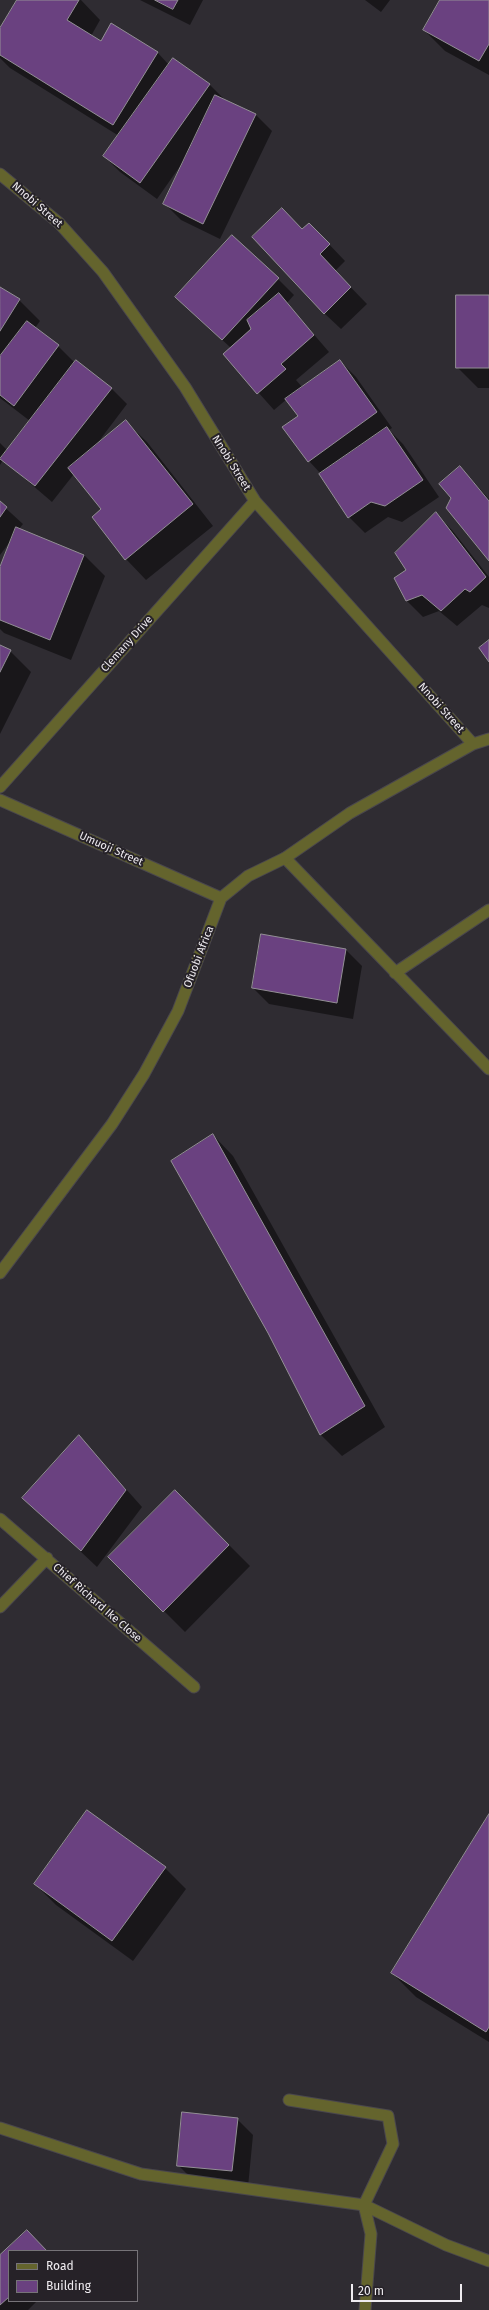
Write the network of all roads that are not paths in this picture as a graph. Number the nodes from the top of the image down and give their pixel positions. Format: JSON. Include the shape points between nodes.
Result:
{"nodes":[{"id":1,"x":0,"y":174,"type":"edge"},
{"id":2,"x":255,"y":501,"type":"junction"},
{"id":3,"x":489,"y":739,"type":"edge"},
{"id":4,"x":474,"y":744,"type":"junction"},
{"id":5,"x":0,"y":787,"type":"edge"},
{"id":6,"x":0,"y":800,"type":"edge"},
{"id":7,"x":285,"y":858,"type":"junction"},
{"id":8,"x":221,"y":898,"type":"junction"},
{"id":9,"x":489,"y":910,"type":"edge"},
{"id":10,"x":395,"y":973,"type":"junction"},
{"id":11,"x":489,"y":1069,"type":"edge"},
{"id":12,"x":0,"y":1273,"type":"edge"},
{"id":13,"x":0,"y":1519,"type":"edge"},
{"id":14,"x":47,"y":1558,"type":"junction"},
{"id":15,"x":0,"y":1607,"type":"edge"},
{"id":16,"x":194,"y":1688,"type":"dead end"},
{"id":17,"x":289,"y":2100,"type":"dead end"},
{"id":18,"x":0,"y":2128,"type":"edge"},
{"id":19,"x":364,"y":2205,"type":"junction"},
{"id":20,"x":489,"y":2260,"type":"edge"},
{"id":21,"x":366,"y":2310,"type":"edge"}],
"edges":[{"from":1,"to":2,"type":"street","name":"Nnobi Street","via":[[59,223],[103,272],[185,387]]},
{"from":2,"to":4,"type":"street","name":"Nnobi Street"},
{"from":2,"to":5,"type":"street","name":"Clemany Drive"},
{"from":3,"to":4,"type":"street","name":"Ofuobi Africa"},
{"from":4,"to":7,"type":"street","name":"Ofuobi Africa","via":[[350,813]]},
{"from":6,"to":8,"type":"street","name":"Umuoji Street"},
{"from":7,"to":8,"type":"street","name":"Ofuobi Africa","via":[[248,876]]},
{"from":7,"to":10,"type":"street"},
{"from":8,"to":12,"type":"street","name":"Ofuobi Africa","via":[[178,1011],[144,1074],[112,1124]]},
{"from":9,"to":10,"type":"street"},
{"from":10,"to":11,"type":"street"},
{"from":13,"to":14,"type":"street","name":"Chief Richard Ike Close"},
{"from":14,"to":15,"type":"street"},
{"from":14,"to":16,"type":"street","name":"Chief Richard Ike Close"},
{"from":17,"to":19,"type":"street","via":[[388,2116],[393,2144]]},
{"from":18,"to":19,"type":"street","via":[[141,2174]]},
{"from":19,"to":20,"type":"street","via":[[446,2245]]},
{"from":19,"to":21,"type":"street","via":[[371,2234]]}]}
